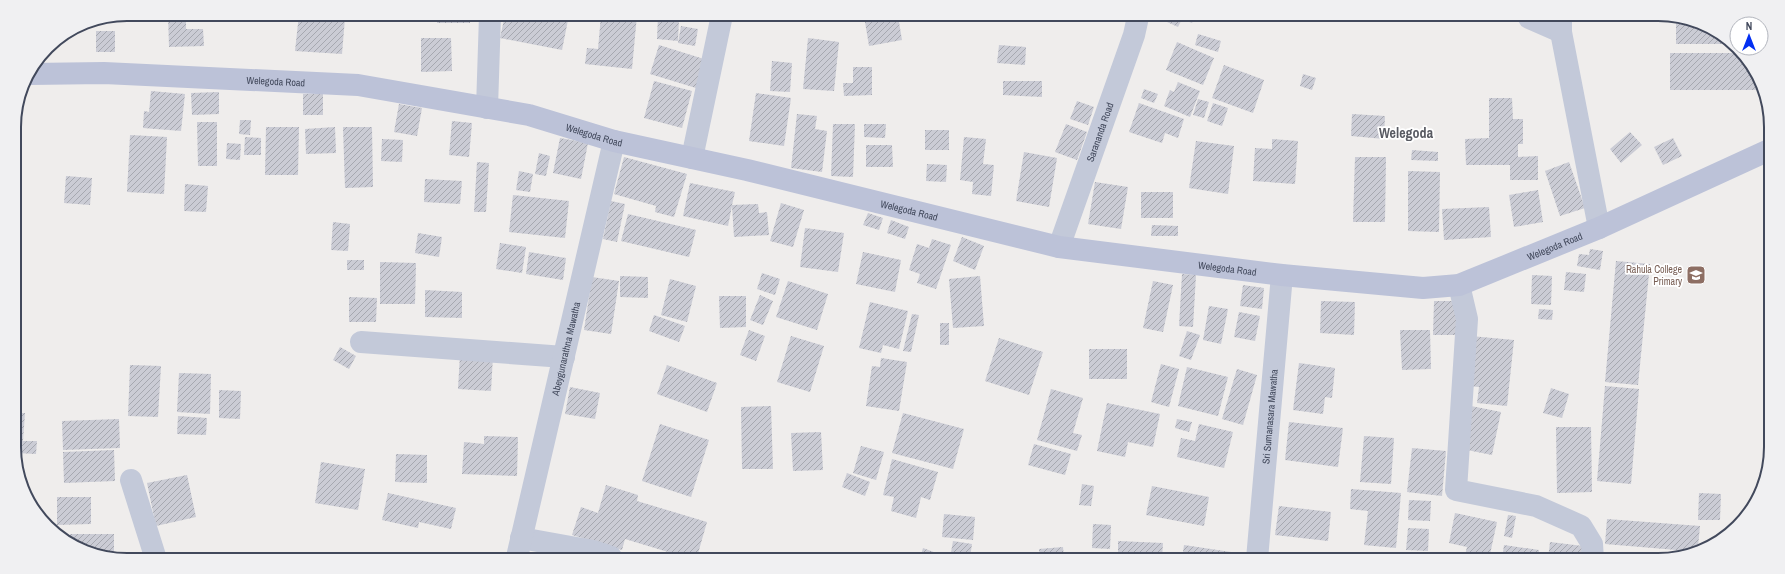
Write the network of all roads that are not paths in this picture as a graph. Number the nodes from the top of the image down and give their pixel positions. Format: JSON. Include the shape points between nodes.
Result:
{"nodes":[{"id":1,"x":490,"y":21,"type":"edge"},
{"id":2,"x":721,"y":21,"type":"edge"},
{"id":3,"x":1137,"y":21,"type":"edge"},
{"id":4,"x":1543,"y":21,"type":"edge"},
{"id":5,"x":1561,"y":25,"type":"edge"},
{"id":6,"x":36,"y":74,"type":"edge"},
{"id":7,"x":487,"y":108,"type":"junction"},
{"id":8,"x":614,"y":141,"type":"junction"},
{"id":9,"x":1764,"y":152,"type":"edge"},
{"id":10,"x":692,"y":158,"type":"junction"},
{"id":11,"x":1599,"y":228,"type":"junction"},
{"id":12,"x":1059,"y":247,"type":"junction"},
{"id":13,"x":1282,"y":275,"type":"junction"},
{"id":14,"x":1459,"y":285,"type":"junction"},
{"id":15,"x":361,"y":342,"type":"dead end"},
{"id":16,"x":564,"y":357,"type":"junction"},
{"id":17,"x":131,"y":480,"type":"dead end"},
{"id":18,"x":519,"y":548,"type":"edge"},
{"id":19,"x":154,"y":553,"type":"edge"},
{"id":20,"x":599,"y":553,"type":"edge"},
{"id":21,"x":1258,"y":553,"type":"edge"},
{"id":22,"x":1593,"y":553,"type":"edge"}],
"edges":[{"from":1,"to":7,"type":"street"},
{"from":2,"to":10,"type":"street"},
{"from":3,"to":12,"type":"street","name":"Sarananda Road"},
{"from":4,"to":5,"type":"street"},
{"from":5,"to":11,"type":"street"},
{"from":6,"to":7,"type":"street","name":"Welegoda Road","via":[[104,73],[358,85]]},
{"from":7,"to":8,"type":"street","name":"Welegoda Road","via":[[529,115]]},
{"from":8,"to":10,"type":"street","name":"Welegoda Road"},
{"from":8,"to":16,"type":"street","name":"Abeygunarathna Mawatha"},
{"from":9,"to":11,"type":"street","name":"Welegoda Road"},
{"from":10,"to":12,"type":"street","name":"Welegoda Road"},
{"from":11,"to":14,"type":"street","name":"Welegoda Road"},
{"from":12,"to":13,"type":"street","name":"Welegoda Road"},
{"from":13,"to":14,"type":"street","name":"Welegoda Road","via":[[1423,288]]},
{"from":13,"to":21,"type":"street","name":"Sri Sumanasara Mawatha"},
{"from":14,"to":22,"type":"street","via":[[1467,319],[1456,490],[1536,506],[1581,526],[1592,544]]},
{"from":15,"to":16,"type":"street"},
{"from":16,"to":18,"type":"street","name":"Abeygunarathna Mawatha"},
{"from":17,"to":19,"type":"street"},
{"from":18,"to":20,"type":"street"}]}
